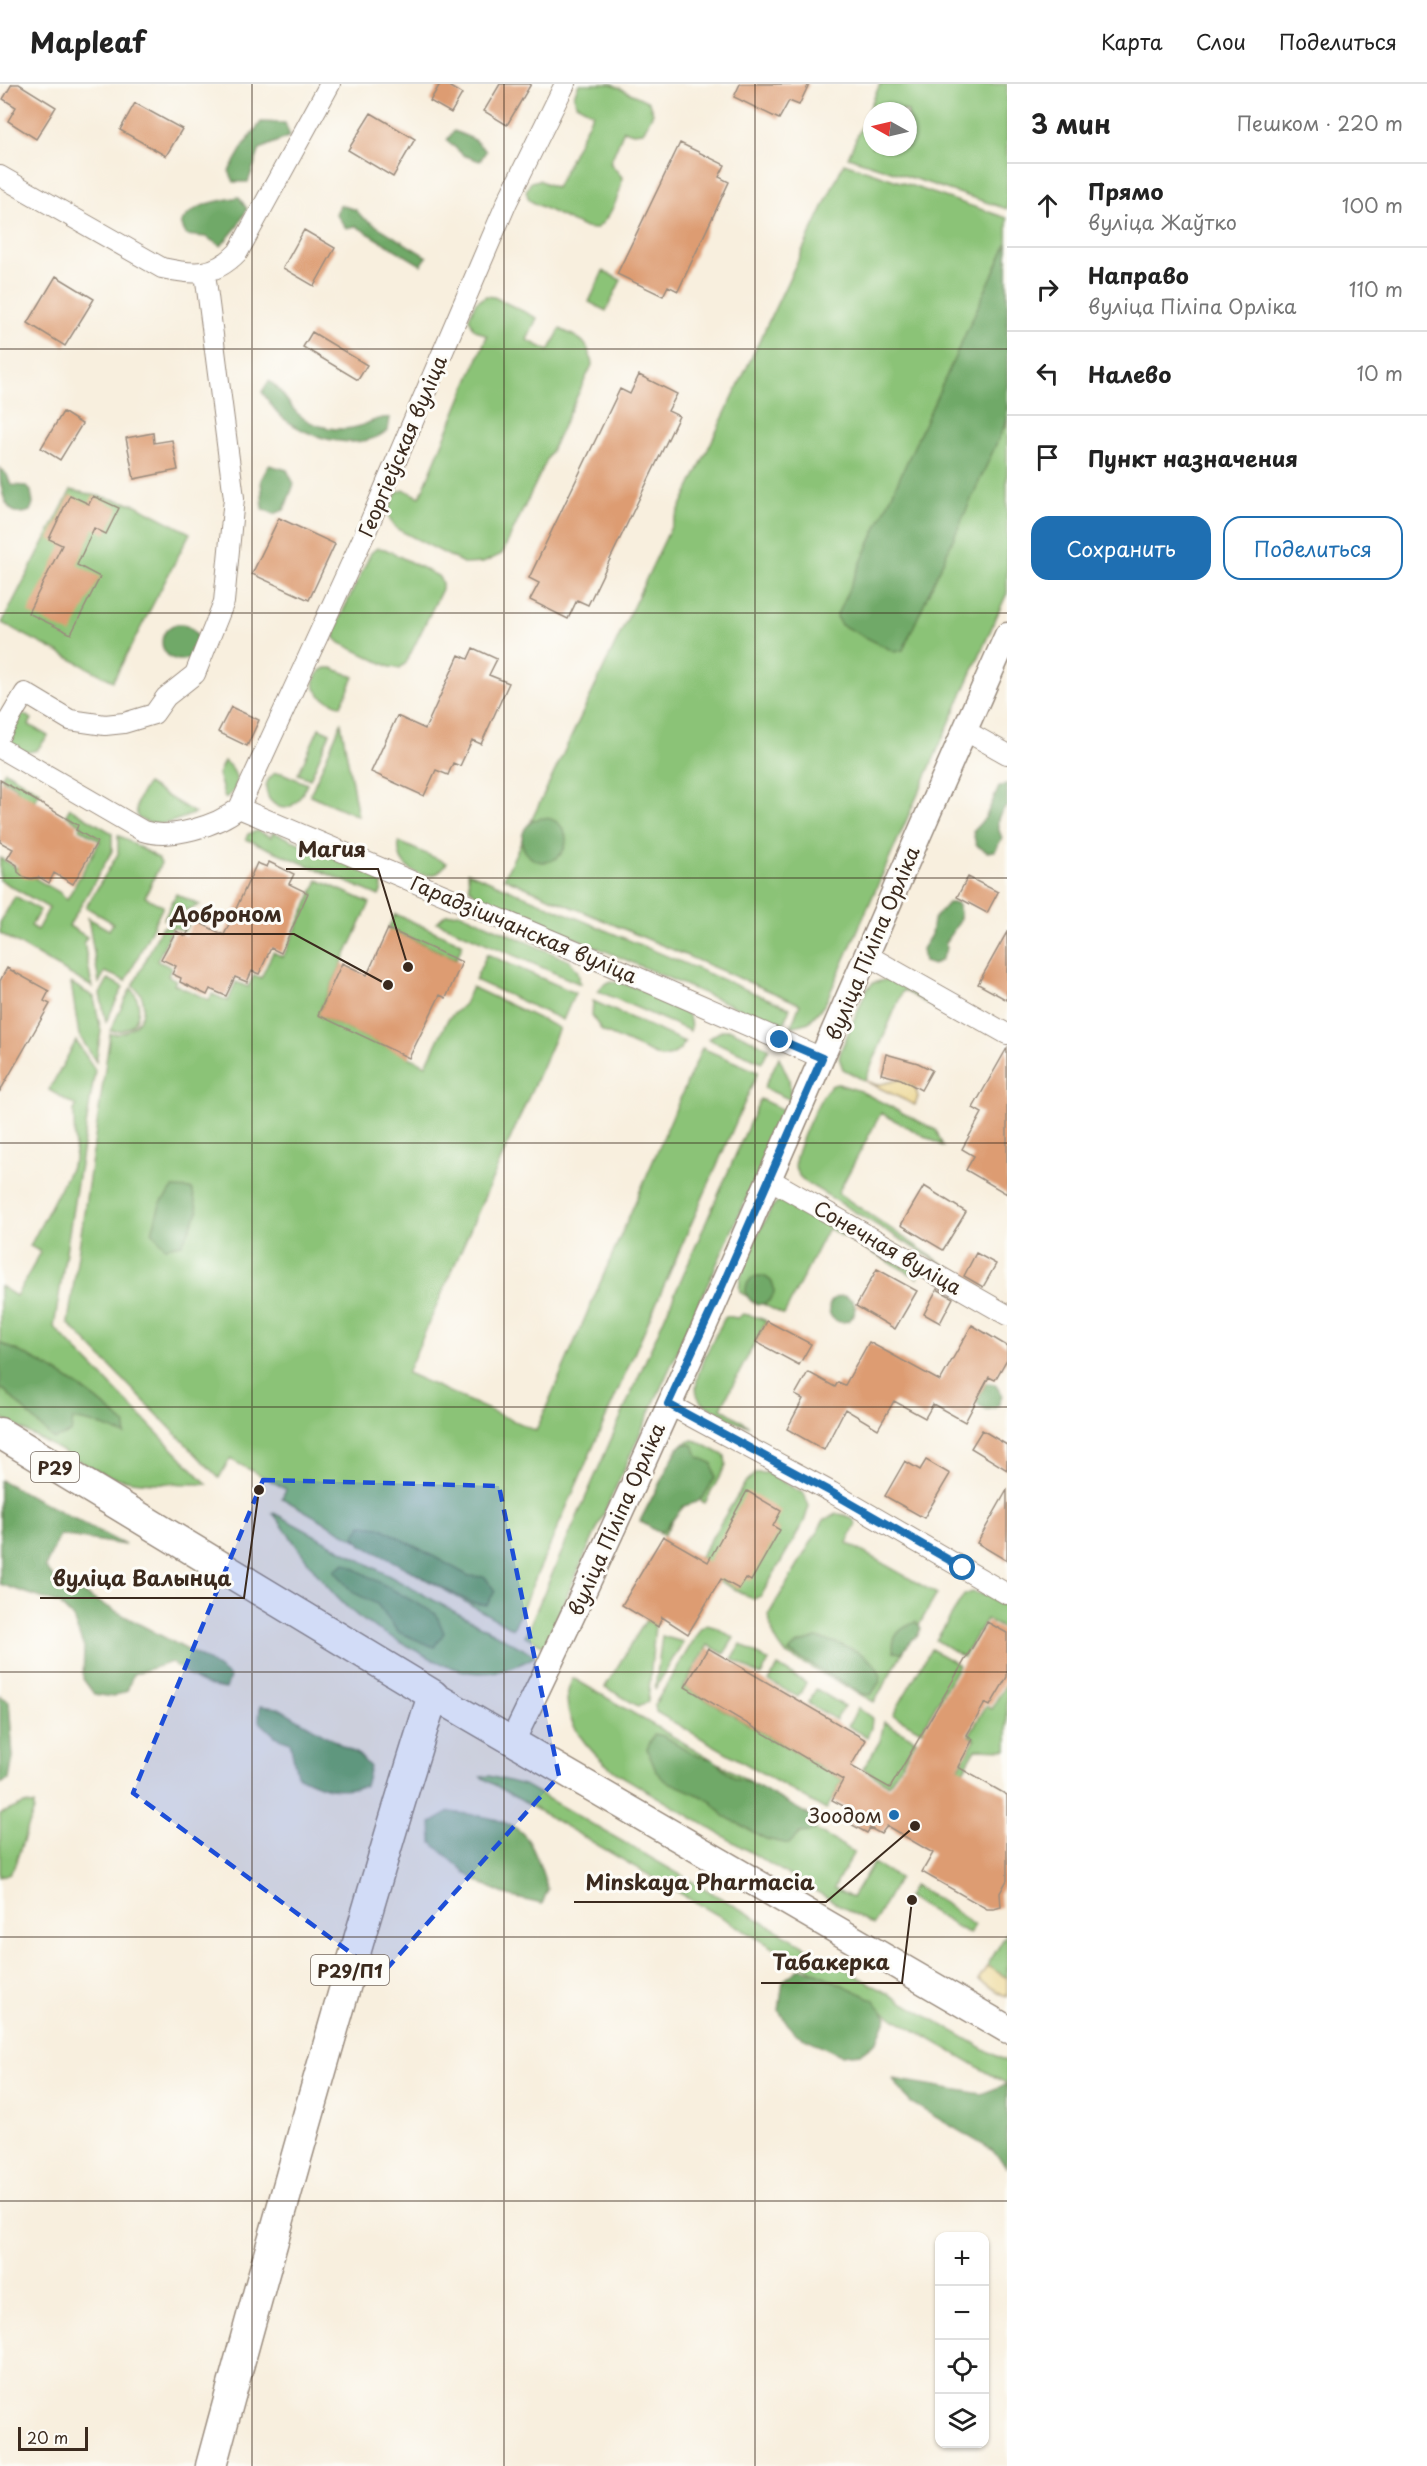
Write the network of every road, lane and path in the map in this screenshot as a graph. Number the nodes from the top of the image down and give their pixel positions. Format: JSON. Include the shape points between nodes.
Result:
{"nodes":[{"id":1,"x":330,"y":84,"type":"edge"},
{"id":2,"x":565,"y":84,"type":"edge"},
{"id":3,"x":0,"y":176,"type":"edge"},
{"id":4,"x":205,"y":273,"type":"junction"},
{"id":5,"x":1007,"y":635,"type":"edge"},
{"id":6,"x":964,"y":730,"type":"junction"},
{"id":7,"x":0,"y":735,"type":"edge"},
{"id":8,"x":0,"y":748,"type":"edge"},
{"id":9,"x":1007,"y":754,"type":"edge"},
{"id":10,"x":239,"y":808,"type":"junction"},
{"id":11,"x":867,"y":955,"type":"junction"},
{"id":12,"x":1007,"y":1034,"type":"edge"},
{"id":13,"x":822,"y":1058,"type":"junction"},
{"id":14,"x":769,"y":1179,"type":"junction"},
{"id":15,"x":1007,"y":1315,"type":"edge"},
{"id":16,"x":668,"y":1404,"type":"junction"},
{"id":17,"x":0,"y":1433,"type":"edge"},
{"id":18,"x":1007,"y":1594,"type":"edge"},
{"id":19,"x":433,"y":1695,"type":"junction"},
{"id":20,"x":512,"y":1742,"type":"junction"},
{"id":21,"x":1007,"y":2029,"type":"edge"},
{"id":22,"x":211,"y":2466,"type":"edge"}],
"edges":[{"from":1,"to":4,"type":"street","via":[[238,252],[228,262]]},
{"from":2,"to":10,"type":"street","name":"Георгіеўская вуліца","via":[[507,202],[367,529]]},
{"from":3,"to":4,"type":"street","via":[[162,268]]},
{"from":4,"to":7,"type":"street","via":[[234,498],[224,602],[195,674],[166,697],[154,714],[124,723],[105,725],[70,720],[25,693]]},
{"from":5,"to":6,"type":"street","name":"вуліца Піліпа Орліка"},
{"from":6,"to":9,"type":"street"},
{"from":6,"to":11,"type":"street","name":"вуліца Піліпа Орліка"},
{"from":8,"to":10,"type":"street","via":[[154,835],[179,833]]},
{"from":10,"to":13,"type":"street","name":"Гарадзішчанская вуліца"},
{"from":11,"to":12,"type":"street"},
{"from":11,"to":13,"type":"street","name":"вуліца Піліпа Орліка"},
{"from":13,"to":14,"type":"street","name":"вуліца Піліпа Орліка"},
{"from":14,"to":15,"type":"street","name":"Сонечная вуліца"},
{"from":14,"to":16,"type":"street","name":"вуліца Піліпа Орліка"},
{"from":16,"to":18,"type":"street"},
{"from":16,"to":20,"type":"street","name":"вуліца Піліпа Орліка"},
{"from":17,"to":19,"type":"main road","number":"Р29"},
{"from":19,"to":20,"type":"main road","number":"Р29"},
{"from":19,"to":22,"type":"main road","number":"Р29/П1","via":[[379,1868]]},
{"from":20,"to":21,"type":"main road","number":"Р29"}]}
